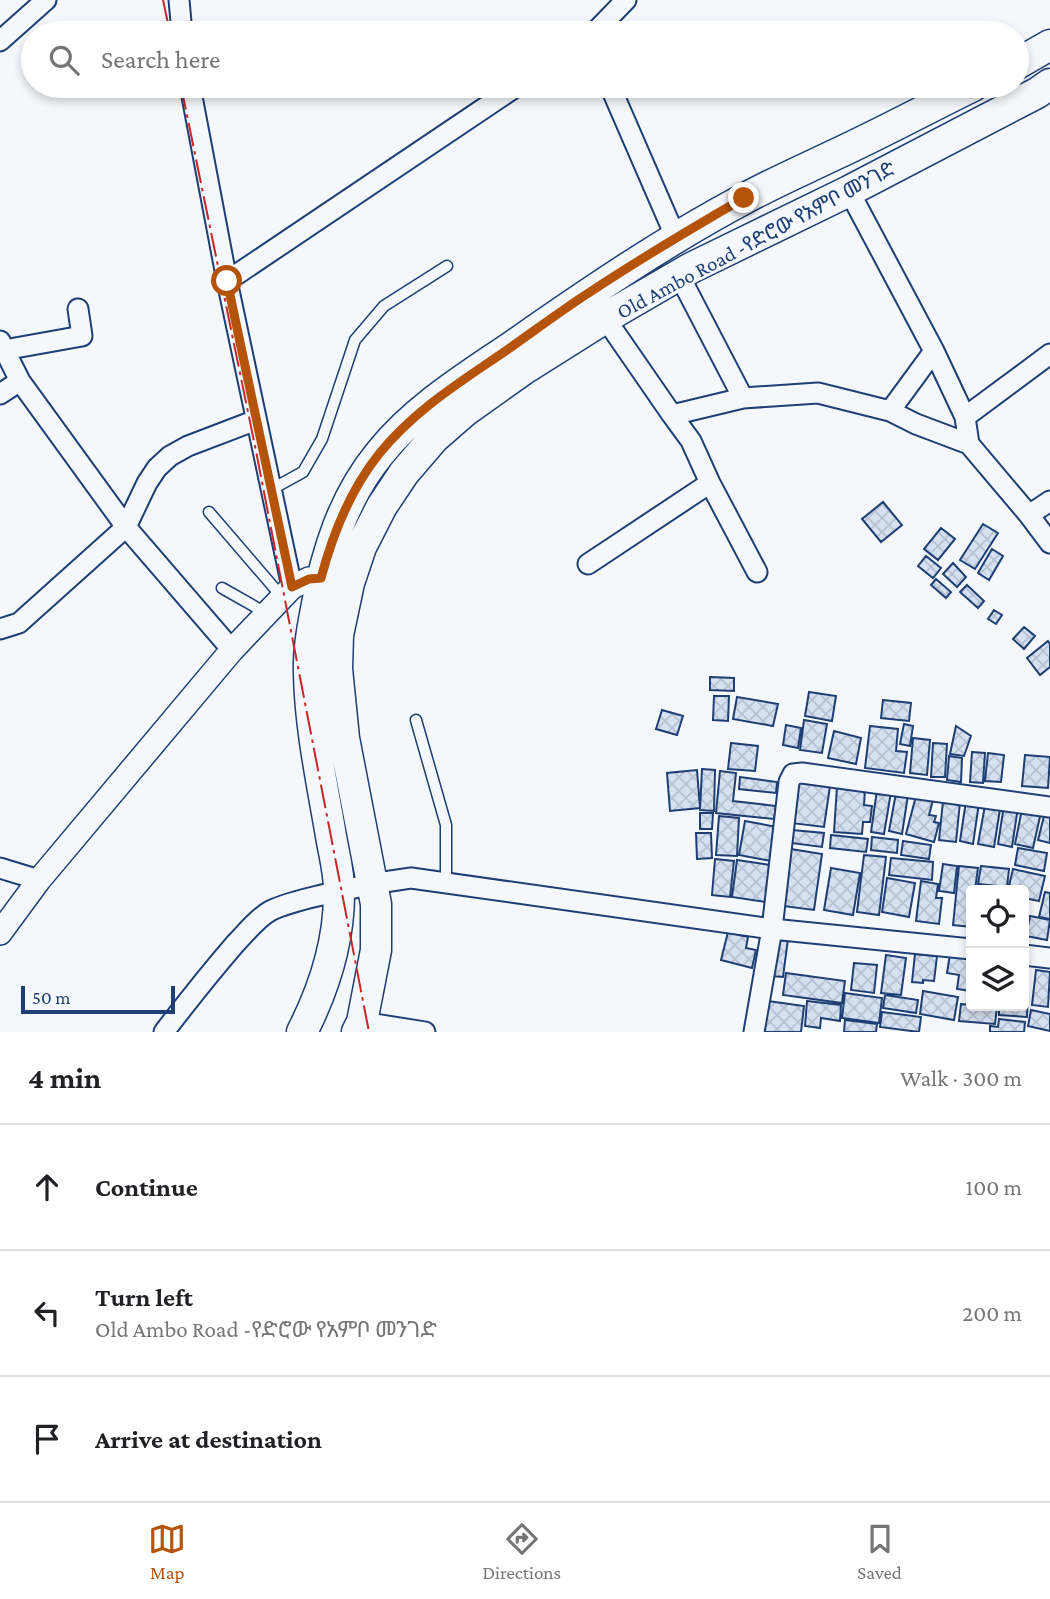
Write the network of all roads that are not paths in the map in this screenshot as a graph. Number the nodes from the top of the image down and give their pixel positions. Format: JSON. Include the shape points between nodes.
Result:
{"nodes":[{"id":1,"x":46,"y":0,"type":"edge"},
{"id":2,"x":179,"y":0,"type":"edge"},
{"id":3,"x":626,"y":0,"type":"edge"},
{"id":4,"x":22,"y":21,"type":"edge"},
{"id":5,"x":181,"y":21,"type":"edge"},
{"id":6,"x":606,"y":21,"type":"edge"},
{"id":7,"x":21,"y":22,"type":"edge"},
{"id":8,"x":0,"y":41,"type":"edge"},
{"id":9,"x":1050,"y":45,"type":"edge"},
{"id":10,"x":1029,"y":57,"type":"edge"},
{"id":11,"x":1050,"y":84,"type":"edge"},
{"id":12,"x":1029,"y":97,"type":"edge"},
{"id":13,"x":192,"y":98,"type":"edge"},
{"id":14,"x":499,"y":98,"type":"edge"},
{"id":15,"x":615,"y":98,"type":"edge"},
{"id":16,"x":949,"y":98,"type":"edge"},
{"id":17,"x":1027,"y":98,"type":"edge"},
{"id":18,"x":849,"y":191,"type":"junction"},
{"id":19,"x":676,"y":238,"type":"junction"},
{"id":20,"x":447,"y":265,"type":"dead end"},
{"id":21,"x":679,"y":275,"type":"junction"},
{"id":22,"x":227,"y":281,"type":"junction"},
{"id":23,"x":78,"y":309,"type":"dead end"},
{"id":24,"x":605,"y":318,"type":"junction"},
{"id":25,"x":2,"y":345,"type":"edge"},
{"id":26,"x":934,"y":351,"type":"junction"},
{"id":27,"x":1050,"y":355,"type":"edge"},
{"id":28,"x":20,"y":381,"type":"junction"},
{"id":29,"x":0,"y":394,"type":"edge"},
{"id":30,"x":743,"y":398,"type":"junction"},
{"id":31,"x":890,"y":411,"type":"junction"},
{"id":32,"x":672,"y":415,"type":"junction"},
{"id":33,"x":965,"y":417,"type":"junction"},
{"id":34,"x":256,"y":420,"type":"junction"},
{"id":35,"x":969,"y":444,"type":"junction"},
{"id":36,"x":710,"y":483,"type":"junction"},
{"id":37,"x":272,"y":489,"type":"junction"},
{"id":38,"x":1050,"y":501,"type":"edge"},
{"id":39,"x":209,"y":512,"type":"dead end"},
{"id":40,"x":1029,"y":515,"type":"junction"},
{"id":41,"x":126,"y":527,"type":"junction"},
{"id":42,"x":1050,"y":543,"type":"edge"},
{"id":43,"x":588,"y":564,"type":"dead end"},
{"id":44,"x":757,"y":572,"type":"dead end"},
{"id":45,"x":335,"y":580,"type":"junction"},
{"id":46,"x":222,"y":588,"type":"dead end"},
{"id":47,"x":280,"y":599,"type":"junction"},
{"id":48,"x":0,"y":629,"type":"edge"},
{"id":49,"x":232,"y":650,"type":"junction"},
{"id":50,"x":416,"y":720,"type":"dead end"},
{"id":51,"x":1050,"y":807,"type":"edge"},
{"id":52,"x":0,"y":868,"type":"edge"},
{"id":53,"x":39,"y":880,"type":"junction"},
{"id":54,"x":446,"y":883,"type":"junction"},
{"id":55,"x":371,"y":884,"type":"junction"},
{"id":56,"x":340,"y":891,"type":"junction"},
{"id":57,"x":772,"y":929,"type":"junction"},
{"id":58,"x":0,"y":933,"type":"edge"},
{"id":59,"x":966,"y":948,"type":"edge"},
{"id":60,"x":1029,"y":956,"type":"edge"},
{"id":61,"x":1050,"y":958,"type":"edge"},
{"id":62,"x":359,"y":1027,"type":"edge"},
{"id":63,"x":164,"y":1032,"type":"edge"},
{"id":64,"x":302,"y":1032,"type":"edge"},
{"id":65,"x":425,"y":1032,"type":"edge"},
{"id":66,"x":754,"y":1032,"type":"edge"}],
"edges":[{"from":1,"to":4,"type":"street"},
{"from":2,"to":5,"type":"street"},
{"from":3,"to":6,"type":"street"},
{"from":7,"to":8,"type":"street"},
{"from":9,"to":10,"type":"main road"},
{"from":11,"to":12,"type":"main road","name":"Old Ambo Road -የድሮው የአምቦ መንገድ"},
{"from":13,"to":22,"type":"street"},
{"from":14,"to":22,"type":"street"},
{"from":15,"to":19,"type":"street"},
{"from":16,"to":19,"type":"main road","name":"Old Ambo Road -የድሮው የአምቦ መንገድ","via":[[744,198]]},
{"from":17,"to":18,"type":"main road","name":"Old Ambo Road -የድሮው የአምቦ መንገድ"},
{"from":18,"to":21,"type":"main road","name":"Old Ambo Road -የድሮው የአምቦ መንገድ"},
{"from":18,"to":26,"type":"street"},
{"from":19,"to":45,"type":"main road","name":"Old Ambo Road -የድሮው የአምቦ መንገድ","via":[[566,309],[408,422],[379,454],[343,513],[330,547]]},
{"from":20,"to":37,"type":"lane","via":[[384,306],[355,340],[322,439],[303,472]]},
{"from":21,"to":24,"type":"main road","name":"Old Ambo Road -የድሮው የአምቦ መንገድ"},
{"from":21,"to":30,"type":"street"},
{"from":22,"to":34,"type":"street"},
{"from":23,"to":25,"type":"street","via":[[82,336]]},
{"from":24,"to":32,"type":"street"},
{"from":24,"to":45,"type":"main road","name":"Old Ambo Road -የድሮው የአምቦ መንገድ","via":[[524,369],[434,438],[404,473],[361,547]]},
{"from":25,"to":28,"type":"street"},
{"from":26,"to":31,"type":"street"},
{"from":26,"to":33,"type":"street"},
{"from":27,"to":33,"type":"street"},
{"from":28,"to":29,"type":"street"},
{"from":28,"to":41,"type":"street"},
{"from":30,"to":31,"type":"street","via":[[818,393]]},
{"from":30,"to":32,"type":"street"},
{"from":31,"to":35,"type":"street"},
{"from":32,"to":36,"type":"street","via":[[691,441]]},
{"from":33,"to":35,"type":"street"},
{"from":34,"to":37,"type":"street"},
{"from":34,"to":41,"type":"street","via":[[170,456],[147,483]]},
{"from":35,"to":40,"type":"street"},
{"from":36,"to":43,"type":"street"},
{"from":36,"to":44,"type":"street"},
{"from":37,"to":47,"type":"street"},
{"from":38,"to":40,"type":"street"},
{"from":39,"to":47,"type":"lane"},
{"from":40,"to":42,"type":"street"},
{"from":41,"to":48,"type":"street","via":[[19,623]]},
{"from":41,"to":49,"type":"street"},
{"from":45,"to":47,"type":"street","via":[[309,579]]},
{"from":45,"to":55,"type":"main road","name":"Old Ambo Road -የድሮው የአምቦ መንገድ","via":[[344,737]]},
{"from":45,"to":56,"type":"main road","name":"Old Ambo Road -የድሮው የአምቦ መንገድ","via":[[311,636],[308,672]]},
{"from":46,"to":47,"type":"lane"},
{"from":47,"to":49,"type":"street"},
{"from":49,"to":53,"type":"street"},
{"from":50,"to":54,"type":"lane","via":[[446,825]]},
{"from":51,"to":57,"type":"street","via":[[793,774]]},
{"from":52,"to":53,"type":"street"},
{"from":53,"to":58,"type":"street"},
{"from":54,"to":55,"type":"street","via":[[411,878]]},
{"from":54,"to":57,"type":"street"},
{"from":55,"to":56,"type":"street"},
{"from":55,"to":62,"type":"main road","name":"Old Ambo Road -የድሮው የአምቦ መንገድ","via":[[376,950]]},
{"from":56,"to":63,"type":"street","via":[[270,912],[253,925]]},
{"from":56,"to":64,"type":"main road","name":"Old Ambo Road -የድሮው የአምቦ መንገድ","via":[[329,964]]},
{"from":57,"to":59,"type":"street"},
{"from":57,"to":66,"type":"street"},
{"from":60,"to":61,"type":"street"},
{"from":62,"to":65,"type":"street"}]}
